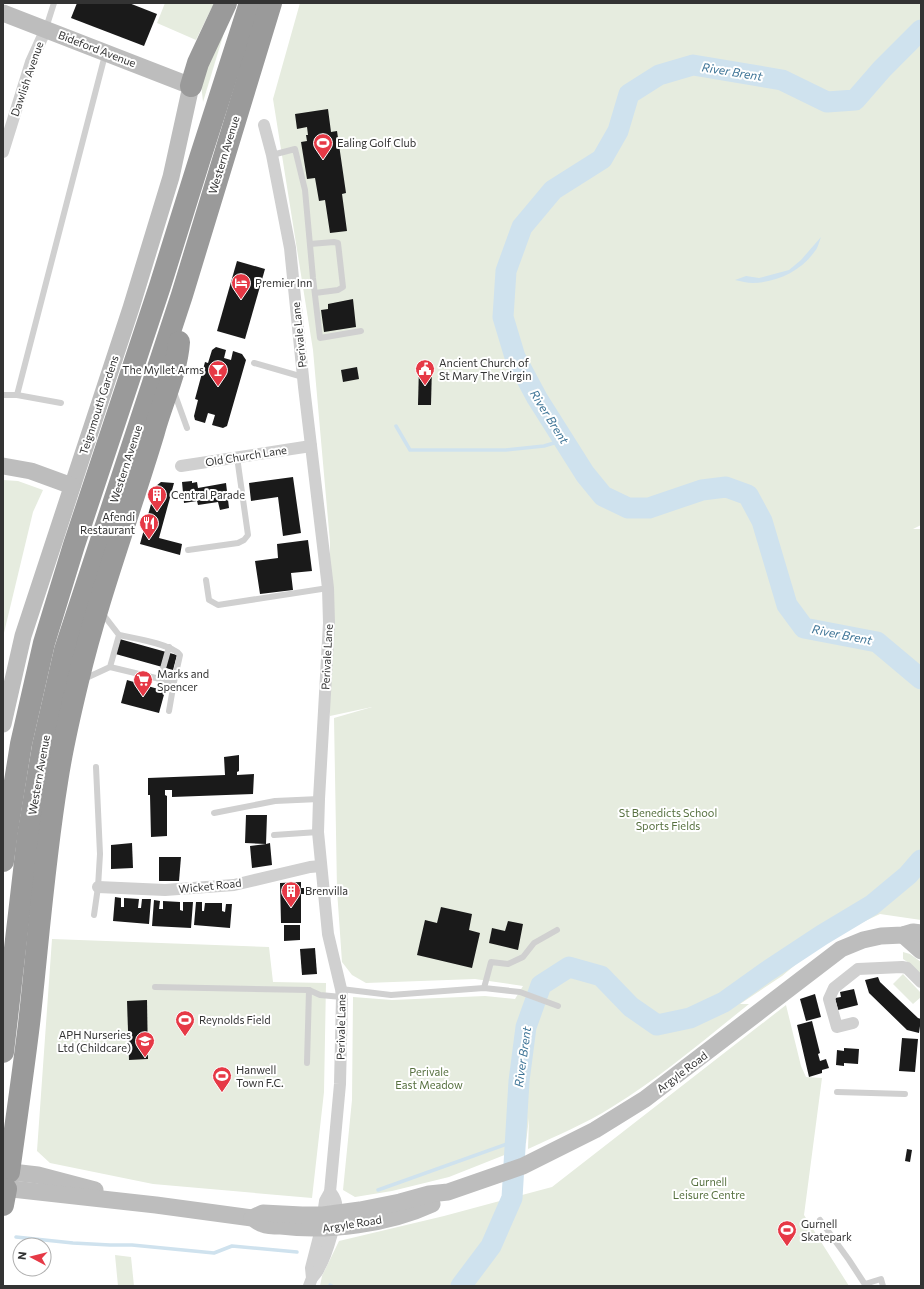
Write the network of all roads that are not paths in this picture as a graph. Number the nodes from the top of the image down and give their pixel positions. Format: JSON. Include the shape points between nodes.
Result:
{"nodes":[{"id":1,"x":54,"y":3,"type":"edge"},
{"id":2,"x":226,"y":3,"type":"edge"},
{"id":3,"x":250,"y":3,"type":"edge"},
{"id":4,"x":271,"y":3,"type":"edge"},
{"id":5,"x":3,"y":13,"type":"edge"},
{"id":6,"x":46,"y":29,"type":"junction"},
{"id":7,"x":106,"y":53,"type":"junction"},
{"id":8,"x":191,"y":86,"type":"junction"},
{"id":9,"x":264,"y":125,"type":"dead end"},
{"id":10,"x":3,"y":152,"type":"edge"},
{"id":11,"x":272,"y":155,"type":"junction"},
{"id":12,"x":310,"y":244,"type":"junction"},
{"id":13,"x":315,"y":293,"type":"junction"},
{"id":14,"x":182,"y":294,"type":"junction"},
{"id":15,"x":360,"y":331,"type":"dead end"},
{"id":16,"x":254,"y":363,"type":"dead end"},
{"id":17,"x":303,"y":377,"type":"junction"},
{"id":18,"x":170,"y":382,"type":"junction"},
{"id":19,"x":17,"y":395,"type":"junction"},
{"id":20,"x":3,"y":396,"type":"edge"},
{"id":21,"x":61,"y":403,"type":"dead end"},
{"id":22,"x":187,"y":428,"type":"dead end"},
{"id":23,"x":311,"y":446,"type":"junction"},
{"id":24,"x":237,"y":457,"type":"junction"},
{"id":25,"x":3,"y":466,"type":"edge"},
{"id":26,"x":181,"y":466,"type":"dead end"},
{"id":27,"x":72,"y":486,"type":"junction"},
{"id":28,"x":188,"y":550,"type":"dead end"},
{"id":29,"x":206,"y":580,"type":"dead end"},
{"id":30,"x":328,"y":588,"type":"junction"},
{"id":31,"x":98,"y":607,"type":"junction"},
{"id":32,"x":119,"y":634,"type":"junction"},
{"id":33,"x":169,"y":647,"type":"junction"},
{"id":34,"x":110,"y":667,"type":"junction"},
{"id":35,"x":160,"y":679,"type":"junction"},
{"id":36,"x":174,"y":682,"type":"junction"},
{"id":37,"x":78,"y":683,"type":"junction"},
{"id":38,"x":170,"y":711,"type":"dead end"},
{"id":39,"x":3,"y":724,"type":"edge"},
{"id":40,"x":96,"y":766,"type":"dead end"},
{"id":41,"x":319,"y":799,"type":"junction"},
{"id":42,"x":214,"y":812,"type":"dead end"},
{"id":43,"x":318,"y":832,"type":"junction"},
{"id":44,"x":274,"y":835,"type":"dead end"},
{"id":45,"x":3,"y":860,"type":"edge"},
{"id":46,"x":321,"y":866,"type":"junction"},
{"id":47,"x":98,"y":887,"type":"junction"},
{"id":48,"x":94,"y":915,"type":"dead end"},
{"id":49,"x":558,"y":930,"type":"dead end"},
{"id":50,"x":921,"y":933,"type":"edge"},
{"id":51,"x":903,"y":935,"type":"junction"},
{"id":52,"x":921,"y":951,"type":"edge"},
{"id":53,"x":921,"y":982,"type":"edge"},
{"id":54,"x":155,"y":987,"type":"dead end"},
{"id":55,"x":484,"y":988,"type":"junction"},
{"id":56,"x":309,"y":990,"type":"junction"},
{"id":57,"x":341,"y":993,"type":"junction"},
{"id":58,"x":558,"y":1006,"type":"dead end"},
{"id":59,"x":853,"y":1023,"type":"dead end"},
{"id":60,"x":3,"y":1052,"type":"edge"},
{"id":61,"x":307,"y":1063,"type":"dead end"},
{"id":62,"x":837,"y":1092,"type":"dead end"},
{"id":63,"x":905,"y":1094,"type":"dead end"},
{"id":64,"x":5,"y":1185,"type":"edge"},
{"id":65,"x":820,"y":1220,"type":"dead end"},
{"id":66,"x":328,"y":1221,"type":"junction"},
{"id":67,"x":311,"y":1282,"type":"edge"},
{"id":68,"x":866,"y":1285,"type":"edge"},
{"id":69,"x":883,"y":1286,"type":"edge"}],
"edges":[{"from":1,"to":6,"type":"lane"},
{"from":2,"to":8,"type":"highway","via":[[198,63]]},
{"from":3,"to":45,"type":"highway","name":"Western Avenue","via":[[44,643],[22,744]]},
{"from":4,"to":14,"type":"highway","name":"Western Avenue"},
{"from":5,"to":6,"type":"main road","name":"Bideford Avenue"},
{"from":6,"to":7,"type":"main road","name":"Bideford Avenue"},
{"from":6,"to":10,"type":"street","name":"Dawlish Avenue","via":[[31,62]]},
{"from":7,"to":8,"type":"main road","name":"Bideford Avenue"},
{"from":7,"to":19,"type":"lane"},
{"from":8,"to":27,"type":"main road","name":"Teignmouth Gardens","via":[[171,177]]},
{"from":9,"to":11,"type":"street","name":"Perivale Lane"},
{"from":11,"to":12,"type":"lane","via":[[295,149],[305,190]]},
{"from":11,"to":17,"type":"street","name":"Perivale Lane","via":[[290,248]]},
{"from":12,"to":13,"type":"lane"},
{"from":12,"to":13,"type":"lane","via":[[338,243],[340,256],[343,287]]},
{"from":13,"to":15,"type":"lane","via":[[320,338]]},
{"from":14,"to":18,"type":"highway","via":[[178,355]]},
{"from":14,"to":60,"type":"highway","name":"Western Avenue","via":[[64,650],[43,746],[28,836]]},
{"from":16,"to":17,"type":"lane"},
{"from":17,"to":23,"type":"street","name":"Perivale Lane"},
{"from":18,"to":22,"type":"lane"},
{"from":18,"to":31,"type":"highway"},
{"from":19,"to":20,"type":"lane"},
{"from":19,"to":21,"type":"lane"},
{"from":23,"to":24,"type":"street","name":"Old Church Lane"},
{"from":23,"to":30,"type":"street","name":"Perivale Lane"},
{"from":24,"to":26,"type":"street","name":"Old Church Lane"},
{"from":24,"to":28,"type":"lane","via":[[248,535],[238,542]]},
{"from":25,"to":27,"type":"main road","via":[[31,471]]},
{"from":27,"to":39,"type":"main road","name":"Teignmouth Gardens","via":[[23,636]]},
{"from":29,"to":30,"type":"lane","via":[[209,600],[218,605]]},
{"from":30,"to":41,"type":"street","name":"Perivale Lane","via":[[327,670]]},
{"from":31,"to":32,"type":"lane"},
{"from":31,"to":37,"type":"highway"},
{"from":32,"to":33,"type":"lane"},
{"from":32,"to":34,"type":"lane"},
{"from":33,"to":35,"type":"lane"},
{"from":33,"to":36,"type":"lane","via":[[180,655]]},
{"from":34,"to":35,"type":"lane"},
{"from":34,"to":37,"type":"lane"},
{"from":35,"to":36,"type":"lane"},
{"from":36,"to":38,"type":"lane"},
{"from":37,"to":64,"type":"highway","via":[[56,787],[29,1024]]},
{"from":40,"to":47,"type":"lane","via":[[100,854]]},
{"from":41,"to":42,"type":"lane","via":[[275,801]]},
{"from":41,"to":43,"type":"street","name":"Perivale Lane"},
{"from":43,"to":44,"type":"lane"},
{"from":43,"to":46,"type":"street","name":"Perivale Lane"},
{"from":46,"to":47,"type":"street","name":"Wicket Road","via":[[234,885],[165,890]]},
{"from":46,"to":57,"type":"street","name":"Perivale Lane","via":[[328,934]]},
{"from":47,"to":48,"type":"lane"},
{"from":49,"to":55,"type":"lane","via":[[534,943],[523,957],[508,964],[491,962]]},
{"from":50,"to":51,"type":"main road","name":"Argyle Road"},
{"from":51,"to":52,"type":"main road"},
{"from":51,"to":66,"type":"main road","name":"Argyle Road","via":[[862,940],[841,949],[645,1100],[595,1130],[524,1166],[448,1192],[431,1204],[403,1215],[366,1223]]},
{"from":53,"to":59,"type":"street","via":[[907,968],[858,969],[834,988],[829,999],[837,1027]]},
{"from":54,"to":56,"type":"lane"},
{"from":55,"to":57,"type":"lane","via":[[391,995]]},
{"from":55,"to":58,"type":"lane","via":[[520,992]]},
{"from":56,"to":57,"type":"lane","via":[[320,995]]},
{"from":56,"to":61,"type":"lane"},
{"from":57,"to":66,"type":"street","name":"Perivale Lane","via":[[340,1084],[330,1192],[336,1202]]},
{"from":62,"to":63,"type":"lane"},
{"from":64,"to":66,"type":"main road","name":"Argyle Road","via":[[252,1218],[262,1224],[300,1229]]},
{"from":65,"to":68,"type":"lane"},
{"from":66,"to":67,"type":"street","via":[[319,1269]]},
{"from":68,"to":69,"type":"lane","via":[[881,1279]]}]}
